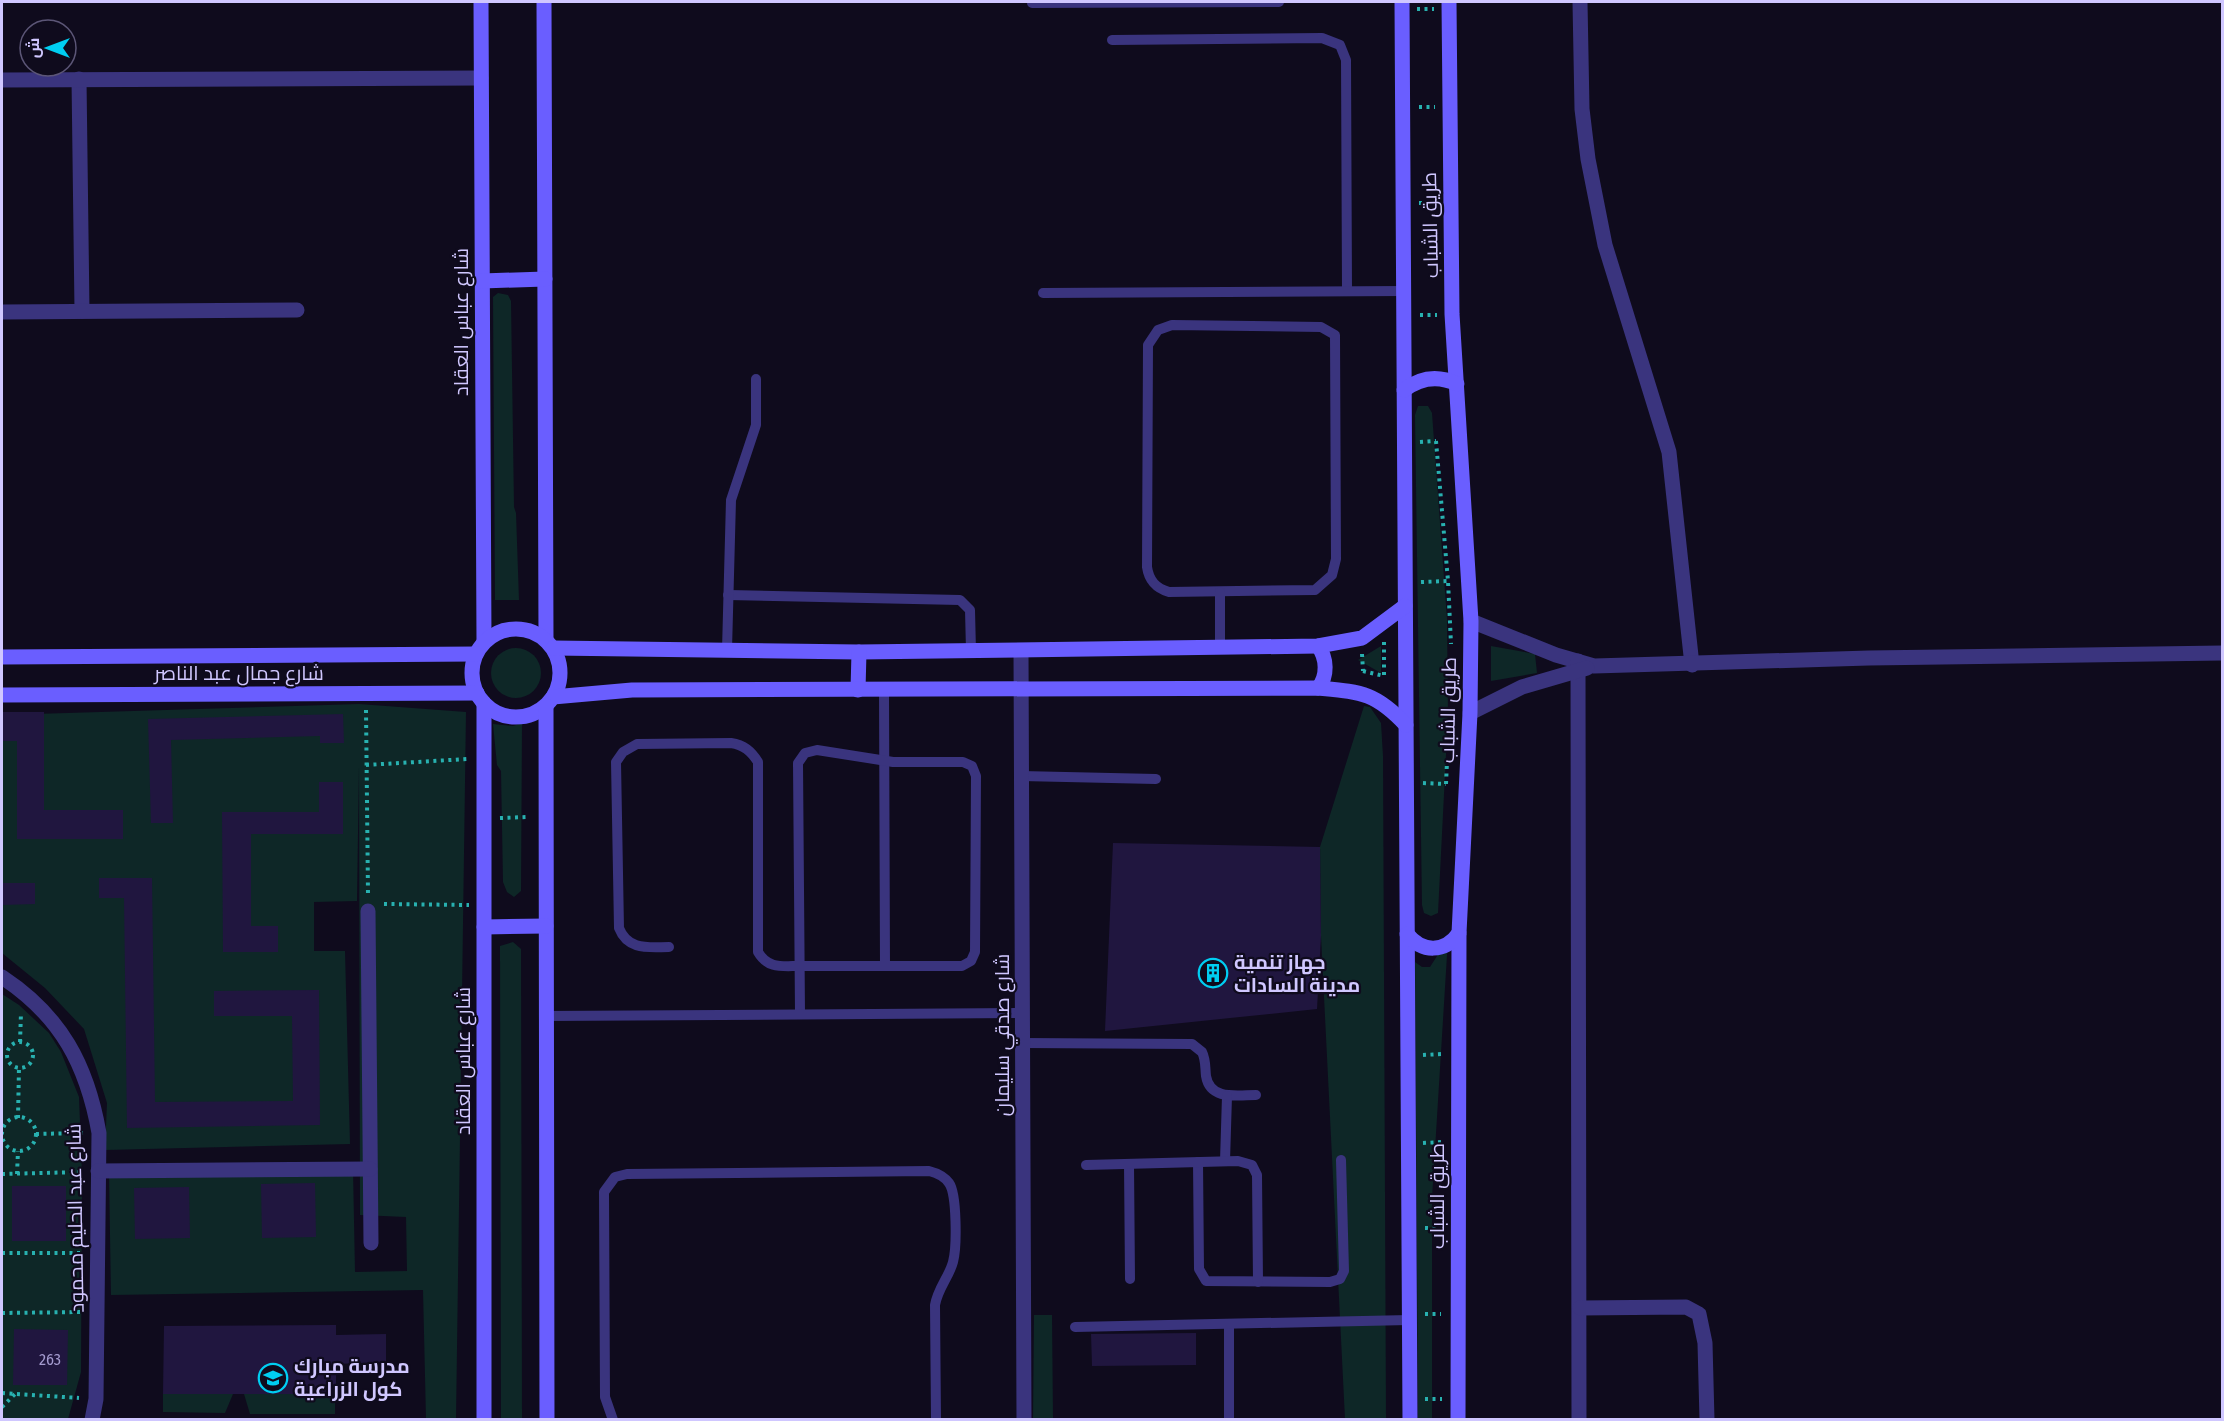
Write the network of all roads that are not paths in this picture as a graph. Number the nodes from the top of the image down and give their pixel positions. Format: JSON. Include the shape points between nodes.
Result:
{"nodes":[{"id":1,"x":481,"y":2,"type":"edge"},
{"id":2,"x":544,"y":2,"type":"edge"},
{"id":3,"x":1280,"y":2,"type":"edge"},
{"id":4,"x":1580,"y":2,"type":"edge"},
{"id":5,"x":1032,"y":3,"type":"edge"},
{"id":6,"x":1402,"y":5,"type":"edge"},
{"id":7,"x":1449,"y":6,"type":"edge"},
{"id":8,"x":1112,"y":40,"type":"dead end"},
{"id":9,"x":481,"y":78,"type":"junction"},
{"id":10,"x":79,"y":79,"type":"junction"},
{"id":11,"x":2,"y":80,"type":"edge"},
{"id":12,"x":545,"y":279,"type":"junction"},
{"id":13,"x":482,"y":281,"type":"junction"},
{"id":14,"x":1347,"y":291,"type":"junction"},
{"id":15,"x":1404,"y":291,"type":"junction"},
{"id":16,"x":1043,"y":292,"type":"dead end"},
{"id":17,"x":297,"y":310,"type":"dead end"},
{"id":18,"x":82,"y":311,"type":"junction"},
{"id":19,"x":2,"y":312,"type":"edge"},
{"id":20,"x":756,"y":379,"type":"dead end"},
{"id":21,"x":1457,"y":384,"type":"junction"},
{"id":22,"x":1404,"y":390,"type":"junction"},
{"id":23,"x":1220,"y":592,"type":"junction"},
{"id":24,"x":728,"y":595,"type":"junction"},
{"id":25,"x":1405,"y":606,"type":"junction"},
{"id":26,"x":1471,"y":621,"type":"junction"},
{"id":27,"x":549,"y":644,"type":"junction"},
{"id":28,"x":1318,"y":646,"type":"junction"},
{"id":29,"x":480,"y":648,"type":"junction"},
{"id":30,"x":1220,"y":649,"type":"junction"},
{"id":31,"x":727,"y":650,"type":"junction"},
{"id":32,"x":971,"y":651,"type":"junction"},
{"id":33,"x":1021,"y":651,"type":"junction"},
{"id":34,"x":860,"y":652,"type":"junction"},
{"id":35,"x":2223,"y":653,"type":"edge"},
{"id":36,"x":2,"y":657,"type":"edge"},
{"id":37,"x":1692,"y":665,"type":"junction"},
{"id":38,"x":1578,"y":666,"type":"junction"},
{"id":39,"x":1318,"y":688,"type":"junction"},
{"id":40,"x":1021,"y":689,"type":"junction"},
{"id":41,"x":858,"y":690,"type":"junction"},
{"id":42,"x":884,"y":690,"type":"junction"},
{"id":43,"x":2,"y":695,"type":"edge"},
{"id":44,"x":481,"y":698,"type":"junction"},
{"id":45,"x":549,"y":701,"type":"junction"},
{"id":46,"x":1470,"y":713,"type":"junction"},
{"id":47,"x":1406,"y":725,"type":"junction"},
{"id":48,"x":884,"y":761,"type":"junction"},
{"id":49,"x":1021,"y":776,"type":"junction"},
{"id":50,"x":1156,"y":779,"type":"dead end"},
{"id":51,"x":368,"y":907,"type":"road end"},
{"id":52,"x":546,"y":926,"type":"junction"},
{"id":53,"x":484,"y":927,"type":"junction"},
{"id":54,"x":1459,"y":933,"type":"junction"},
{"id":55,"x":1407,"y":934,"type":"junction"},
{"id":56,"x":669,"y":947,"type":"dead end"},
{"id":57,"x":800,"y":966,"type":"junction"},
{"id":58,"x":885,"y":966,"type":"junction"},
{"id":59,"x":2,"y":977,"type":"edge"},
{"id":60,"x":1022,"y":1012,"type":"junction"},
{"id":61,"x":800,"y":1014,"type":"junction"},
{"id":62,"x":546,"y":1016,"type":"junction"},
{"id":63,"x":1022,"y":1043,"type":"junction"},
{"id":64,"x":1256,"y":1095,"type":"dead end"},
{"id":65,"x":1227,"y":1096,"type":"junction"},
{"id":66,"x":1341,"y":1160,"type":"dead end"},
{"id":67,"x":1226,"y":1161,"type":"junction"},
{"id":68,"x":1198,"y":1162,"type":"junction"},
{"id":69,"x":1129,"y":1164,"type":"junction"},
{"id":70,"x":1086,"y":1165,"type":"dead end"},
{"id":71,"x":370,"y":1169,"type":"junction"},
{"id":72,"x":98,"y":1172,"type":"junction"},
{"id":73,"x":371,"y":1243,"type":"dead end"},
{"id":74,"x":1130,"y":1279,"type":"dead end"},
{"id":75,"x":1258,"y":1282,"type":"junction"},
{"id":76,"x":1580,"y":1308,"type":"junction"},
{"id":77,"x":1409,"y":1317,"type":"junction"},
{"id":78,"x":1229,"y":1324,"type":"junction"},
{"id":79,"x":1075,"y":1327,"type":"dead end"},
{"id":80,"x":92,"y":1419,"type":"edge"},
{"id":81,"x":484,"y":1419,"type":"edge"},
{"id":82,"x":547,"y":1419,"type":"edge"},
{"id":83,"x":613,"y":1419,"type":"edge"},
{"id":84,"x":936,"y":1419,"type":"edge"},
{"id":85,"x":1024,"y":1419,"type":"edge"},
{"id":86,"x":1229,"y":1419,"type":"edge"},
{"id":87,"x":1410,"y":1419,"type":"edge"},
{"id":88,"x":1458,"y":1419,"type":"edge"},
{"id":89,"x":1579,"y":1419,"type":"edge"},
{"id":90,"x":1707,"y":1419,"type":"edge"}],
"edges":[{"from":1,"to":9,"type":"main road","name":"شارع عباس العقاد"},
{"from":2,"to":12,"type":"main road"},
{"from":3,"to":5,"type":"lane"},
{"from":4,"to":37,"type":"street","via":[[1582,110],[1588,159],[1605,245],[1669,452]]},
{"from":6,"to":15,"type":"main road","name":"طريق الشباب"},
{"from":7,"to":21,"type":"main road","name":"طريق الشباب","via":[[1452,314]]},
{"from":8,"to":14,"type":"lane","via":[[1322,38],[1340,45],[1346,60]]},
{"from":9,"to":10,"type":"street"},
{"from":9,"to":13,"type":"main road","name":"شارع عباس العقاد"},
{"from":10,"to":11,"type":"street"},
{"from":10,"to":18,"type":"street"},
{"from":12,"to":13,"type":"main road"},
{"from":12,"to":27,"type":"main road"},
{"from":13,"to":29,"type":"main road","name":"شارع عباس العقاد"},
{"from":14,"to":15,"type":"lane"},
{"from":14,"to":16,"type":"lane"},
{"from":15,"to":22,"type":"main road","name":"طريق الشباب"},
{"from":17,"to":18,"type":"street"},
{"from":18,"to":19,"type":"street"},
{"from":20,"to":24,"type":"lane","via":[[756,425],[731,500]]},
{"from":21,"to":22,"type":"main road","via":[[1430,378]]},
{"from":21,"to":26,"type":"main road","name":"طريق الشباب"},
{"from":22,"to":25,"type":"main road","name":"طريق الشباب"},
{"from":23,"to":23,"type":"lane","via":[[1308,592],[1327,581],[1335,567],[1338,340],[1326,328],[1172,325],[1158,330],[1150,339],[1148,574],[1156,586],[1169,592]]},
{"from":23,"to":30,"type":"lane"},
{"from":24,"to":31,"type":"lane"},
{"from":24,"to":32,"type":"lane","via":[[960,600],[970,610]]},
{"from":25,"to":28,"type":"main road","via":[[1362,644]]},
{"from":25,"to":47,"type":"main road","name":"طريق الشباب"},
{"from":26,"to":38,"type":"street"},
{"from":26,"to":46,"type":"main road","name":"طريق الشباب"},
{"from":27,"to":29,"type":"main road","via":[[531,631],[514,628],[498,632]]},
{"from":27,"to":31,"type":"main road"},
{"from":27,"to":45,"type":"main road","via":[[560,664],[560,681]]},
{"from":28,"to":30,"type":"main road"},
{"from":28,"to":39,"type":"main road","via":[[1325,670]]},
{"from":29,"to":36,"type":"main road","name":"شارع جمال عبد الناصر"},
{"from":29,"to":44,"type":"main road","via":[[472,674]]},
{"from":30,"to":33,"type":"main road"},
{"from":31,"to":34,"type":"main road"},
{"from":32,"to":33,"type":"main road"},
{"from":32,"to":34,"type":"main road"},
{"from":33,"to":40,"type":"street","name":"شارع صدقي سليمان"},
{"from":34,"to":41,"type":"main road"},
{"from":35,"to":37,"type":"street"},
{"from":37,"to":38,"type":"street"},
{"from":38,"to":46,"type":"street","via":[[1521,687]]},
{"from":38,"to":76,"type":"street"},
{"from":39,"to":40,"type":"main road"},
{"from":39,"to":47,"type":"main road","via":[[1364,693],[1392,710]]},
{"from":40,"to":42,"type":"main road"},
{"from":40,"to":49,"type":"street","name":"شارع صدقي سليمان"},
{"from":41,"to":42,"type":"main road"},
{"from":41,"to":45,"type":"main road","via":[[632,690]]},
{"from":42,"to":48,"type":"lane"},
{"from":43,"to":44,"type":"main road","name":"شارع جمال عبد الناصر","via":[[365,694]]},
{"from":44,"to":45,"type":"main road","via":[[507,716],[534,713]]},
{"from":44,"to":53,"type":"main road","name":"شارع عباس العقاد"},
{"from":45,"to":52,"type":"main road"},
{"from":46,"to":54,"type":"main road","name":"طريق الشباب"},
{"from":47,"to":55,"type":"main road","name":"طريق الشباب"},
{"from":48,"to":57,"type":"lane","via":[[817,750],[805,753],[798,763]]},
{"from":48,"to":58,"type":"lane"},
{"from":48,"to":58,"type":"lane","via":[[963,762],[972,766],[976,776],[974,956],[962,966]]},
{"from":49,"to":50,"type":"lane"},
{"from":49,"to":60,"type":"street","name":"شارع صدقي سليمان"},
{"from":51,"to":71,"type":"street"},
{"from":52,"to":53,"type":"main road"},
{"from":52,"to":62,"type":"main road"},
{"from":53,"to":81,"type":"main road","name":"شارع عباس العقاد"},
{"from":54,"to":55,"type":"main road","via":[[1448,944],[1434,949],[1419,945]]},
{"from":54,"to":88,"type":"main road","name":"طريق الشباب"},
{"from":55,"to":77,"type":"main road","name":"طريق الشباب"},
{"from":56,"to":57,"type":"lane","via":[[634,945],[619,928],[616,762],[623,752],[637,744],[731,743],[747,748],[758,762],[758,952],[768,964]]},
{"from":57,"to":58,"type":"lane"},
{"from":57,"to":61,"type":"lane"},
{"from":59,"to":72,"type":"street","name":"شارع عبد الحليم محمود","via":[[52,1020],[76,1055],[92,1094],[99,1133]]},
{"from":60,"to":61,"type":"lane"},
{"from":60,"to":63,"type":"street","name":"شارع صدقي سليمان"},
{"from":61,"to":62,"type":"lane"},
{"from":62,"to":82,"type":"main road"},
{"from":63,"to":65,"type":"lane","via":[[1192,1044],[1205,1057],[1209,1085]]},
{"from":63,"to":85,"type":"street","name":"شارع صدقي سليمان"},
{"from":64,"to":65,"type":"lane"},
{"from":65,"to":67,"type":"lane"},
{"from":66,"to":75,"type":"lane","via":[[1342,1275],[1330,1282]]},
{"from":67,"to":68,"type":"lane"},
{"from":67,"to":75,"type":"lane","via":[[1252,1165],[1257,1175]]},
{"from":68,"to":69,"type":"lane"},
{"from":68,"to":75,"type":"lane","via":[[1199,1274],[1206,1281]]},
{"from":69,"to":70,"type":"lane"},
{"from":69,"to":74,"type":"lane"},
{"from":71,"to":72,"type":"street"},
{"from":71,"to":73,"type":"street"},
{"from":72,"to":80,"type":"street","name":"شارع عبد الحليم محمود","via":[[96,1399]]},
{"from":76,"to":89,"type":"street"},
{"from":76,"to":90,"type":"street","via":[[1686,1307],[1699,1314],[1705,1343]]},
{"from":77,"to":78,"type":"lane"},
{"from":77,"to":87,"type":"main road","name":"طريق الشباب"},
{"from":78,"to":79,"type":"lane"},
{"from":78,"to":86,"type":"lane"},
{"from":83,"to":84,"type":"lane","via":[[605,1397],[604,1192],[615,1177],[929,1171],[945,1178],[954,1198],[955,1255],[935,1305]]}]}
